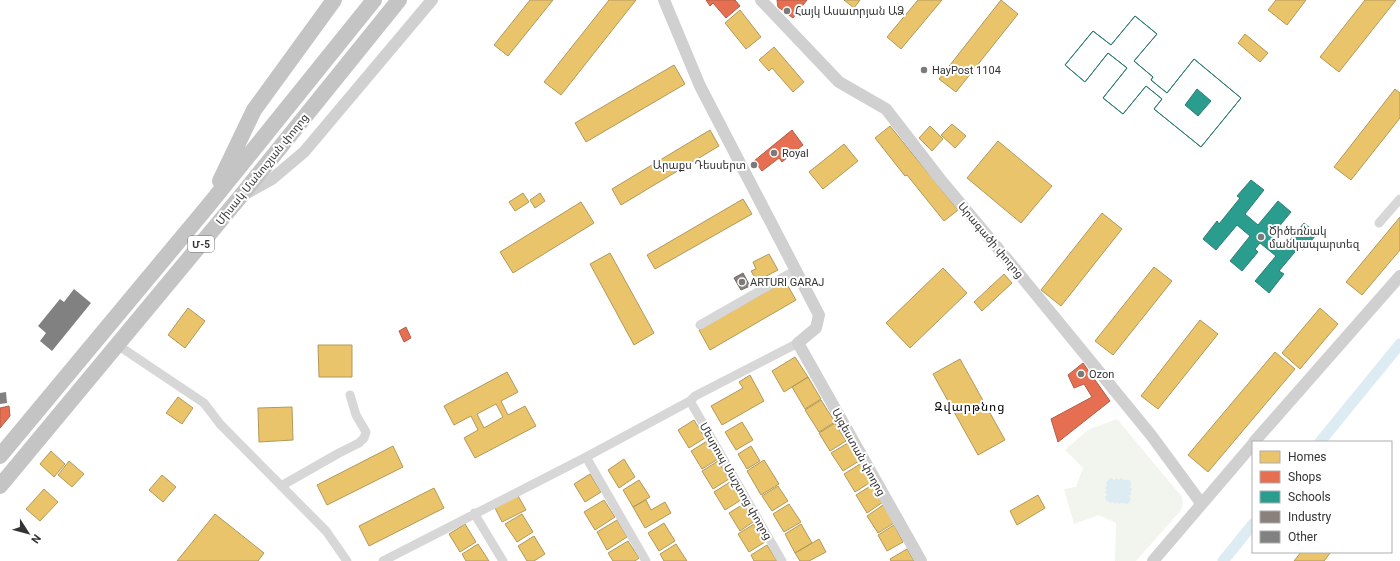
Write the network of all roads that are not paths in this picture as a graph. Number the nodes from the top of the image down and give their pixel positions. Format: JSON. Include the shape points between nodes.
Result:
{"nodes":[{"id":1,"x":334,"y":0,"type":"edge"},
{"id":2,"x":374,"y":0,"type":"edge"},
{"id":3,"x":399,"y":0,"type":"edge"},
{"id":4,"x":664,"y":0,"type":"edge"},
{"id":5,"x":761,"y":0,"type":"edge"},
{"id":6,"x":430,"y":2,"type":"edge"},
{"id":7,"x":240,"y":197,"type":"junction"},
{"id":8,"x":1400,"y":199,"type":"edge"},
{"id":9,"x":208,"y":206,"type":"junction"},
{"id":10,"x":1379,"y":223,"type":"dead end"},
{"id":11,"x":796,"y":270,"type":"junction"},
{"id":12,"x":1400,"y":276,"type":"edge"},
{"id":13,"x":700,"y":325,"type":"dead end"},
{"id":14,"x":798,"y":343,"type":"junction"},
{"id":15,"x":116,"y":344,"type":"junction"},
{"id":16,"x":350,"y":395,"type":"dead end"},
{"id":17,"x":690,"y":401,"type":"junction"},
{"id":18,"x":1256,"y":441,"type":"edge"},
{"id":19,"x":1252,"y":445,"type":"edge"},
{"id":20,"x":0,"y":456,"type":"edge"},
{"id":21,"x":586,"y":457,"type":"junction"},
{"id":22,"x":0,"y":486,"type":"edge"},
{"id":23,"x":281,"y":486,"type":"junction"},
{"id":24,"x":1201,"y":503,"type":"junction"},
{"id":25,"x":474,"y":513,"type":"junction"},
{"id":26,"x":347,"y":561,"type":"edge"},
{"id":27,"x":383,"y":561,"type":"edge"},
{"id":28,"x":503,"y":561,"type":"edge"},
{"id":29,"x":646,"y":561,"type":"edge"},
{"id":30,"x":782,"y":561,"type":"edge"},
{"id":31,"x":921,"y":561,"type":"edge"},
{"id":32,"x":1153,"y":561,"type":"edge"}],
"edges":[{"from":1,"to":9,"type":"highway","via":[[254,110]]},
{"from":2,"to":9,"type":"highway","name":"Միսակ Մանուշյան փողոց","number":"Մ-5"},
{"from":3,"to":7,"type":"highway","name":"Միսակ Մանուշյան փողոց","number":"Մ-5"},
{"from":4,"to":11,"type":"street","via":[[700,86]]},
{"from":5,"to":24,"type":"street","name":"Արագածի փողոց","via":[[839,82],[886,109],[940,179],[1151,435]]},
{"from":6,"to":7,"type":"street","via":[[304,152],[272,179]]},
{"from":7,"to":15,"type":"highway","name":"Միսակ Մանուշյան փողոց","number":"Մ-5"},
{"from":8,"to":10,"type":"street"},
{"from":9,"to":20,"type":"highway","name":"Միսակ Մանուշյան փողոց","number":"Մ-5"},
{"from":11,"to":13,"type":"street"},
{"from":11,"to":14,"type":"street","via":[[819,315],[816,328]]},
{"from":12,"to":18,"type":"street"},
{"from":14,"to":17,"type":"street","via":[[695,396]]},
{"from":14,"to":31,"type":"street","name":"Այգեստան փողոց"},
{"from":15,"to":22,"type":"highway","name":"Միսակ Մանուշյան փողոց","number":"Մ-5"},
{"from":15,"to":23,"type":"street","via":[[204,403],[220,424]]},
{"from":16,"to":23,"type":"street","via":[[356,415],[366,432],[364,438]]},
{"from":17,"to":21,"type":"street"},
{"from":17,"to":30,"type":"street","name":"Մեսրոպ Մաշտոց փողոց"},
{"from":19,"to":24,"type":"street"},
{"from":21,"to":25,"type":"street"},
{"from":21,"to":29,"type":"street"},
{"from":23,"to":26,"type":"street","via":[[326,531]]},
{"from":24,"to":32,"type":"street"},
{"from":25,"to":27,"type":"street"},
{"from":25,"to":28,"type":"street"}]}
